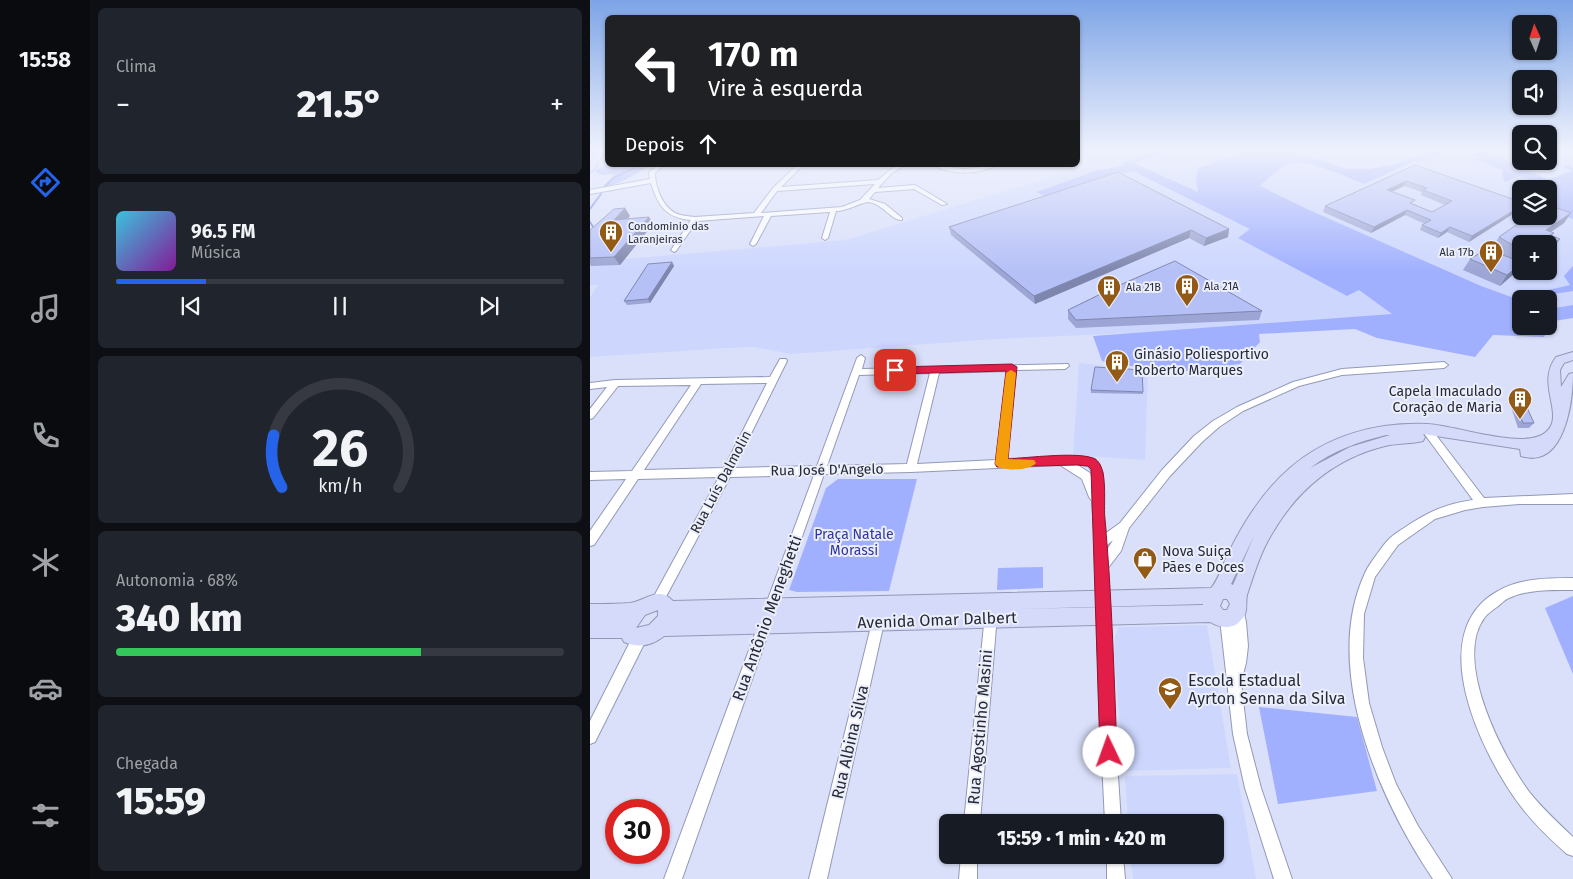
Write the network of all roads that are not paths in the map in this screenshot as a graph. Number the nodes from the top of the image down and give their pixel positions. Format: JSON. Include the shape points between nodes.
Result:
{"nodes":[{"id":1,"x":656,"y":190,"type":"edge"},
{"id":2,"x":774,"y":190,"type":"edge"},
{"id":3,"x":873,"y":190,"type":"edge"},
{"id":4,"x":920,"y":190,"type":"edge"},
{"id":5,"x":864,"y":200,"type":"junction"},
{"id":6,"x":944,"y":204,"type":"dead end"},
{"id":7,"x":833,"y":211,"type":"junction"},
{"id":8,"x":768,"y":215,"type":"junction"},
{"id":9,"x":756,"y":216,"type":"junction"},
{"id":10,"x":695,"y":219,"type":"junction"},
{"id":11,"x":900,"y":219,"type":"dead end"},
{"id":12,"x":825,"y":238,"type":"dead end"},
{"id":13,"x":753,"y":244,"type":"dead end"},
{"id":14,"x":674,"y":250,"type":"dead end"},
{"id":15,"x":861,"y":358,"type":"dead end"},
{"id":16,"x":1567,"y":358,"type":"edge"},
{"id":17,"x":783,"y":361,"type":"dead end"},
{"id":18,"x":1444,"y":365,"type":"dead end"},
{"id":19,"x":1065,"y":366,"type":"dead end"},
{"id":20,"x":1012,"y":367,"type":"junction"},
{"id":21,"x":935,"y":369,"type":"junction"},
{"id":22,"x":856,"y":372,"type":"junction"},
{"id":23,"x":1573,"y":377,"type":"edge"},
{"id":24,"x":774,"y":380,"type":"junction"},
{"id":25,"x":698,"y":382,"type":"junction"},
{"id":26,"x":615,"y":383,"type":"junction"},
{"id":27,"x":590,"y":386,"type":"edge"},
{"id":28,"x":590,"y":416,"type":"edge"},
{"id":29,"x":1428,"y":434,"type":"junction"},
{"id":30,"x":1001,"y":464,"type":"junction"},
{"id":31,"x":912,"y":468,"type":"junction"},
{"id":32,"x":821,"y":471,"type":"junction"},
{"id":33,"x":727,"y":472,"type":"junction"},
{"id":34,"x":637,"y":474,"type":"junction"},
{"id":35,"x":590,"y":476,"type":"edge"},
{"id":36,"x":1573,"y":499,"type":"edge"},
{"id":37,"x":1482,"y":503,"type":"junction"},
{"id":38,"x":1124,"y":526,"type":"junction"},
{"id":39,"x":590,"y":542,"type":"edge"},
{"id":40,"x":1101,"y":543,"type":"junction"},
{"id":41,"x":1102,"y":566,"type":"junction"},
{"id":42,"x":1573,"y":584,"type":"edge"},
{"id":43,"x":663,"y":606,"type":"junction"},
{"id":44,"x":1224,"y":606,"type":"junction"},
{"id":45,"x":1103,"y":607,"type":"junction"},
{"id":46,"x":771,"y":608,"type":"junction"},
{"id":47,"x":991,"y":610,"type":"junction"},
{"id":48,"x":636,"y":612,"type":"junction"},
{"id":49,"x":590,"y":613,"type":"edge"},
{"id":50,"x":880,"y":613,"type":"junction"},
{"id":51,"x":764,"y":625,"type":"junction"},
{"id":52,"x":660,"y":628,"type":"junction"},
{"id":53,"x":590,"y":630,"type":"edge"},
{"id":54,"x":633,"y":633,"type":"junction"},
{"id":55,"x":590,"y":737,"type":"edge"},
{"id":56,"x":973,"y":814,"type":"edge"},
{"id":57,"x":1113,"y":814,"type":"edge"},
{"id":58,"x":1573,"y":848,"type":"edge"},
{"id":59,"x":969,"y":864,"type":"edge"},
{"id":60,"x":1115,"y":864,"type":"edge"},
{"id":61,"x":673,"y":879,"type":"edge"},
{"id":62,"x":818,"y":879,"type":"edge"},
{"id":63,"x":968,"y":879,"type":"edge"},
{"id":64,"x":1116,"y":879,"type":"edge"},
{"id":65,"x":1283,"y":879,"type":"edge"},
{"id":66,"x":1443,"y":879,"type":"edge"}],
"edges":[{"from":1,"to":10,"type":"street","via":[[669,212]]},
{"from":2,"to":9,"type":"street"},
{"from":3,"to":5,"type":"street"},
{"from":4,"to":6,"type":"street"},
{"from":5,"to":7,"type":"street"},
{"from":5,"to":11,"type":"street","via":[[883,205]]},
{"from":7,"to":8,"type":"street"},
{"from":7,"to":12,"type":"street"},
{"from":8,"to":9,"type":"street"},
{"from":8,"to":13,"type":"street"},
{"from":9,"to":10,"type":"street"},
{"from":10,"to":14,"type":"street"},
{"from":15,"to":22,"type":"street","name":"Rua Antônio Meneghetti"},
{"from":16,"to":23,"type":"street","via":[[1562,368]]},
{"from":16,"to":29,"type":"street","via":[[1554,375],[1559,422],[1548,439],[1524,444]]},
{"from":17,"to":24,"type":"street","name":"Rua Luís Dalmolin"},
{"from":18,"to":38,"type":"street","via":[[1342,372],[1296,384],[1259,399],[1216,424],[1198,439]]},
{"from":19,"to":20,"type":"street"},
{"from":20,"to":21,"type":"street"},
{"from":20,"to":30,"type":"street"},
{"from":21,"to":22,"type":"street"},
{"from":21,"to":31,"type":"street"},
{"from":22,"to":32,"type":"street","name":"Rua Antônio Meneghetti"},
{"from":23,"to":29,"type":"street","via":[[1567,388],[1571,427],[1568,436],[1551,450],[1514,452]]},
{"from":24,"to":25,"type":"street"},
{"from":24,"to":33,"type":"street","name":"Rua Luís Dalmolin"},
{"from":25,"to":26,"type":"street"},
{"from":25,"to":34,"type":"street"},
{"from":26,"to":27,"type":"street"},
{"from":26,"to":28,"type":"street"},
{"from":29,"to":37,"type":"street"},
{"from":29,"to":44,"type":"street","via":[[1389,430],[1350,440],[1316,456],[1292,473],[1255,517]]},
{"from":30,"to":31,"type":"street","name":"Rua José D'Angelo"},
{"from":30,"to":40,"type":"street","name":"Rua José D'Angelo","via":[[1064,462],[1086,476],[1097,506]]},
{"from":31,"to":32,"type":"street","name":"Rua José D'Angelo"},
{"from":32,"to":33,"type":"street","name":"Rua José D'Angelo"},
{"from":32,"to":46,"type":"street","name":"Rua Antônio Meneghetti"},
{"from":33,"to":34,"type":"street","name":"Rua José D'Angelo"},
{"from":33,"to":43,"type":"street","name":"Rua Luís Dalmolin"},
{"from":34,"to":35,"type":"street","name":"Rua José D'Angelo"},
{"from":34,"to":39,"type":"street"},
{"from":36,"to":37,"type":"street"},
{"from":37,"to":66,"type":"street","via":[[1432,516],[1404,532],[1383,552],[1362,599],[1356,631],[1357,678],[1365,723],[1408,826]]},
{"from":38,"to":40,"type":"street"},
{"from":38,"to":41,"type":"street","via":[[1117,547]]},
{"from":40,"to":41,"type":"street"},
{"from":41,"to":45,"type":"street"},
{"from":42,"to":58,"type":"street","via":[[1543,584],[1502,595],[1482,611],[1467,647],[1472,694],[1493,746],[1525,798]]},
{"from":43,"to":46,"type":"street","name":"Avenida Omar Dalbert"},
{"from":43,"to":48,"type":"street","via":[[646,605]]},
{"from":43,"to":52,"type":"street","via":[[667,619]]},
{"from":44,"to":45,"type":"street","name":"Avenida Omar Dalbert"},
{"from":44,"to":65,"type":"street","via":[[1240,734],[1253,788]]},
{"from":45,"to":47,"type":"street","name":"Avenida Omar Dalbert"},
{"from":45,"to":57,"type":"street"},
{"from":46,"to":50,"type":"street","name":"Avenida Omar Dalbert"},
{"from":46,"to":51,"type":"street","name":"Rua Antônio Meneghetti"},
{"from":47,"to":50,"type":"street","name":"Avenida Omar Dalbert"},
{"from":47,"to":56,"type":"street","name":"Rua Agostinho Masini"},
{"from":48,"to":49,"type":"street"},
{"from":48,"to":54,"type":"street","via":[[629,620]]},
{"from":50,"to":51,"type":"street","name":"Avenida Omar Dalbert"},
{"from":50,"to":62,"type":"street","name":"Rua Albina Silva"},
{"from":51,"to":52,"type":"street","name":"Avenida Omar Dalbert"},
{"from":51,"to":61,"type":"street","name":"Rua Antônio Meneghetti"},
{"from":52,"to":54,"type":"street"},
{"from":53,"to":54,"type":"street"},
{"from":54,"to":55,"type":"street"},
{"from":59,"to":63,"type":"street"},
{"from":60,"to":64,"type":"street"}]}
